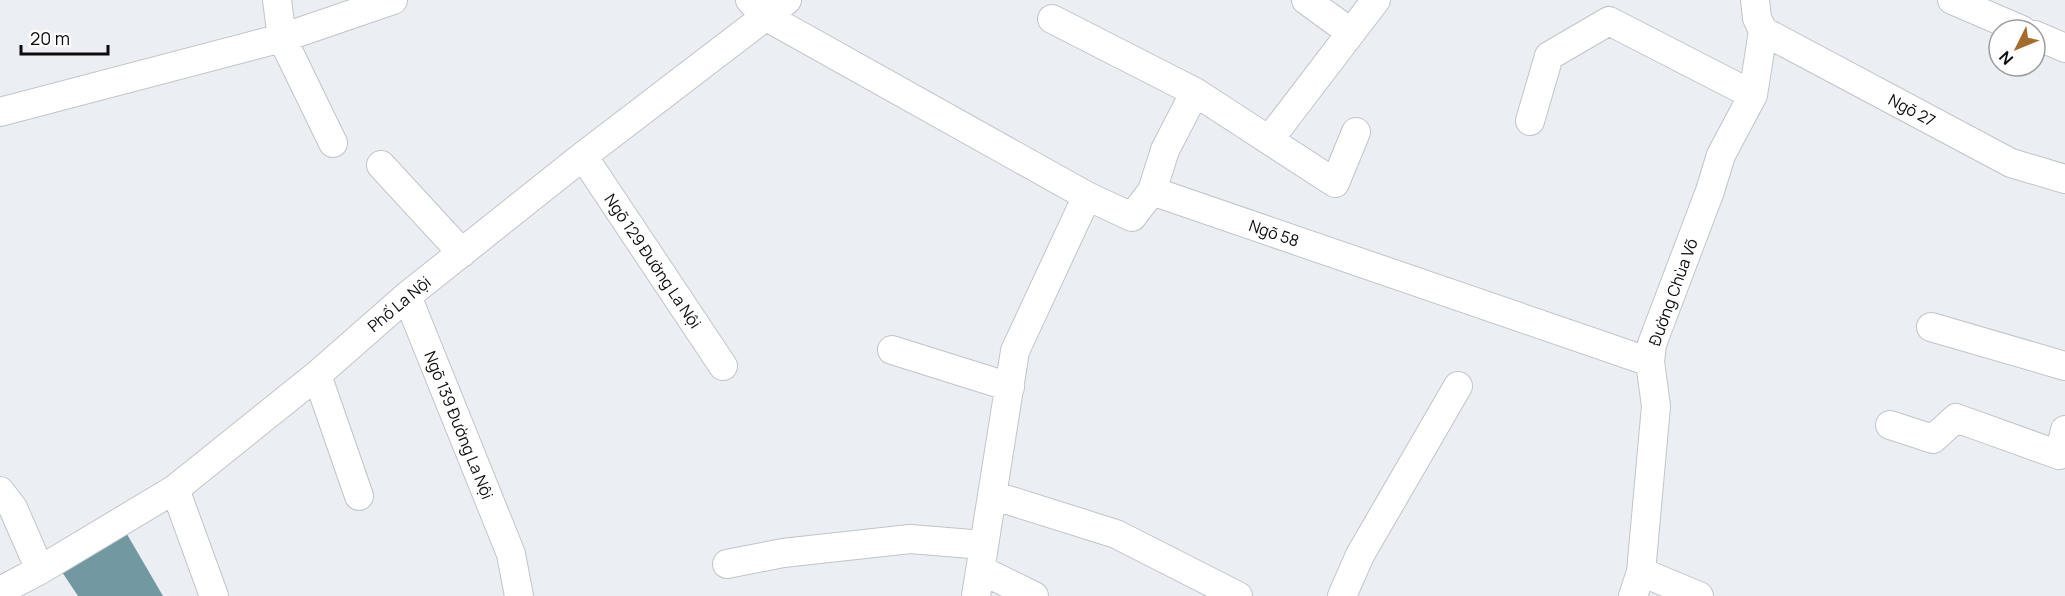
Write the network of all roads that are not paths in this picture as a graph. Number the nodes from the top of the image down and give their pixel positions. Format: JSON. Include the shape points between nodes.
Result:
{"nodes":[{"id":1,"x":277,"y":0,"type":"edge"},
{"id":2,"x":393,"y":0,"type":"edge"},
{"id":3,"x":1306,"y":0,"type":"edge"},
{"id":4,"x":1376,"y":0,"type":"edge"},
{"id":5,"x":1755,"y":0,"type":"edge"},
{"id":6,"x":1952,"y":0,"type":"edge"},
{"id":7,"x":767,"y":5,"type":"edge"},
{"id":8,"x":1994,"y":18,"type":"edge"},
{"id":9,"x":1052,"y":19,"type":"dead end"},
{"id":10,"x":1763,"y":31,"type":"junction"},
{"id":11,"x":1350,"y":32,"type":"junction"},
{"id":12,"x":282,"y":38,"type":"junction"},
{"id":13,"x":2047,"y":40,"type":"edge"},
{"id":14,"x":2065,"y":48,"type":"edge"},
{"id":15,"x":1195,"y":92,"type":"junction"},
{"id":16,"x":1753,"y":94,"type":"junction"},
{"id":17,"x":0,"y":112,"type":"edge"},
{"id":18,"x":1530,"y":121,"type":"dead end"},
{"id":19,"x":1356,"y":132,"type":"dead end"},
{"id":20,"x":1269,"y":140,"type":"junction"},
{"id":21,"x":333,"y":143,"type":"dead end"},
{"id":22,"x":583,"y":156,"type":"junction"},
{"id":23,"x":381,"y":165,"type":"dead end"},
{"id":24,"x":2065,"y":179,"type":"edge"},
{"id":25,"x":1152,"y":191,"type":"junction"},
{"id":26,"x":1087,"y":196,"type":"junction"},
{"id":27,"x":462,"y":253,"type":"junction"},
{"id":28,"x":407,"y":296,"type":"junction"},
{"id":29,"x":1931,"y":327,"type":"dead end"},
{"id":30,"x":892,"y":350,"type":"dead end"},
{"id":31,"x":1650,"y":363,"type":"junction"},
{"id":32,"x":723,"y":366,"type":"dead end"},
{"id":33,"x":2065,"y":366,"type":"edge"},
{"id":34,"x":317,"y":375,"type":"junction"},
{"id":35,"x":1458,"y":386,"type":"dead end"},
{"id":36,"x":1010,"y":387,"type":"junction"},
{"id":37,"x":1890,"y":425,"type":"dead end"},
{"id":38,"x":2065,"y":429,"type":"edge"},
{"id":39,"x":174,"y":489,"type":"junction"},
{"id":40,"x":0,"y":491,"type":"edge"},
{"id":41,"x":992,"y":495,"type":"junction"},
{"id":42,"x":359,"y":496,"type":"dead end"},
{"id":43,"x":727,"y":564,"type":"dead end"},
{"id":44,"x":40,"y":570,"type":"junction"},
{"id":45,"x":980,"y":570,"type":"edge"},
{"id":46,"x":1637,"y":584,"type":"edge"},
{"id":47,"x":0,"y":591,"type":"edge"},
{"id":48,"x":214,"y":596,"type":"edge"},
{"id":49,"x":519,"y":596,"type":"edge"},
{"id":50,"x":1034,"y":596,"type":"edge"},
{"id":51,"x":1238,"y":596,"type":"edge"},
{"id":52,"x":1342,"y":596,"type":"edge"},
{"id":53,"x":1699,"y":596,"type":"edge"}],
"edges":[{"from":1,"to":12,"type":"street"},
{"from":2,"to":12,"type":"street"},
{"from":3,"to":11,"type":"street"},
{"from":4,"to":11,"type":"street"},
{"from":5,"to":10,"type":"street","name":"Đường Chùa Võ"},
{"from":6,"to":8,"type":"street"},
{"from":7,"to":22,"type":"street","name":"Phố La Nội"},
{"from":7,"to":26,"type":"street"},
{"from":9,"to":15,"type":"street"},
{"from":10,"to":16,"type":"street","name":"Đường Chùa Võ"},
{"from":10,"to":24,"type":"street","name":"Ngõ 27","via":[[2011,163]]},
{"from":11,"to":20,"type":"street"},
{"from":12,"to":17,"type":"street"},
{"from":12,"to":21,"type":"street"},
{"from":13,"to":14,"type":"street"},
{"from":15,"to":20,"type":"street"},
{"from":15,"to":25,"type":"street","via":[[1165,150]]},
{"from":16,"to":18,"type":"street","via":[[1609,21],[1549,56]]},
{"from":16,"to":31,"type":"street","name":"Đường Chùa Võ","via":[[1721,155],[1653,344]]},
{"from":19,"to":20,"type":"street","via":[[1335,183]]},
{"from":22,"to":27,"type":"street","name":"Phố La Nội"},
{"from":22,"to":32,"type":"street","name":"Ngõ 129 Đường La Nội"},
{"from":23,"to":27,"type":"street"},
{"from":25,"to":26,"type":"street","via":[[1132,217]]},
{"from":25,"to":31,"type":"street","name":"Ngõ 58"},
{"from":26,"to":36,"type":"street","via":[[1015,351]]},
{"from":27,"to":28,"type":"street","name":"Phố La Nội"},
{"from":28,"to":34,"type":"street","name":"Phố La Nội"},
{"from":28,"to":49,"type":"street","name":"Ngõ 139 Đường La Nội","via":[[511,554]]},
{"from":29,"to":33,"type":"street"},
{"from":30,"to":36,"type":"street"},
{"from":31,"to":46,"type":"street","name":"Đường Chùa Võ","via":[[1656,406]]},
{"from":34,"to":39,"type":"street","name":"Phố La Nội"},
{"from":34,"to":42,"type":"street"},
{"from":35,"to":52,"type":"street","via":[[1360,555]]},
{"from":36,"to":41,"type":"street"},
{"from":37,"to":38,"type":"street","via":[[1933,439],[1956,418],[2059,455]]},
{"from":39,"to":44,"type":"street","name":"Phố La Nội"},
{"from":39,"to":48,"type":"street"},
{"from":40,"to":44,"type":"street","via":[[13,508]]},
{"from":41,"to":45,"type":"street"},
{"from":41,"to":51,"type":"street","via":[[1116,534]]},
{"from":43,"to":45,"type":"street","via":[[783,553],[910,539]]},
{"from":44,"to":47,"type":"street","name":"Phố La Nội"},
{"from":45,"to":50,"type":"street"},
{"from":46,"to":53,"type":"street"}]}
